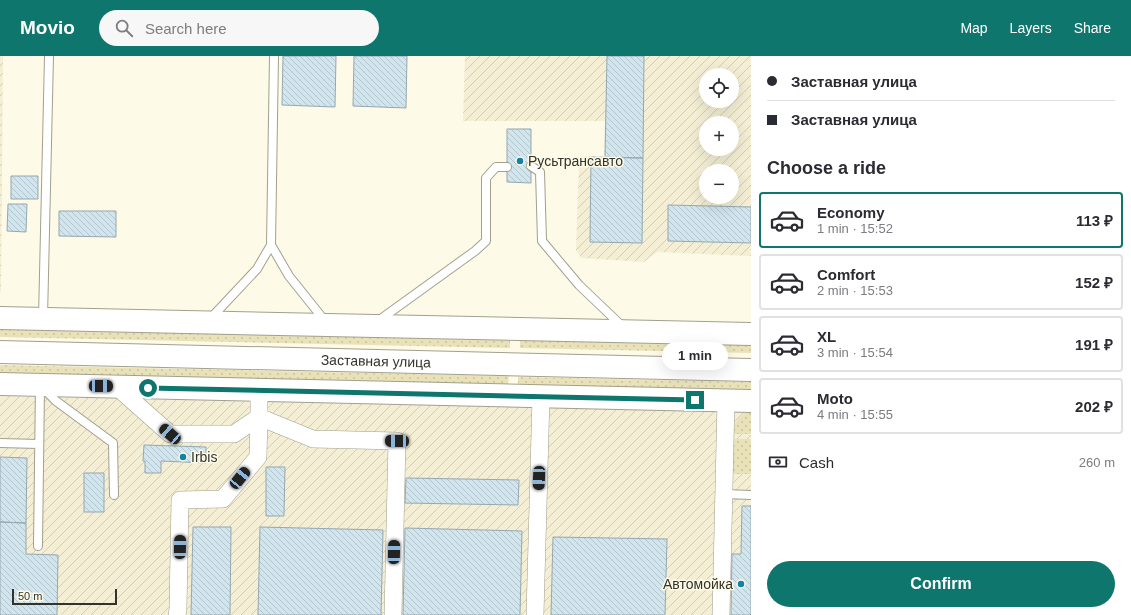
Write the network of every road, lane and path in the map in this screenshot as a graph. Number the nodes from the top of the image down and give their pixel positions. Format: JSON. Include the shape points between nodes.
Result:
{"nodes":[{"id":1,"x":49,"y":56,"type":"edge"},
{"id":2,"x":274,"y":56,"type":"edge"},
{"id":3,"x":507,"y":166,"type":"dead end"},
{"id":4,"x":531,"y":166,"type":"dead end"},
{"id":5,"x":271,"y":245,"type":"junction"},
{"id":6,"x":0,"y":318,"type":"edge"},
{"id":7,"x":43,"y":319,"type":"junction"},
{"id":8,"x":206,"y":323,"type":"junction"},
{"id":9,"x":328,"y":325,"type":"junction"},
{"id":10,"x":370,"y":326,"type":"junction"},
{"id":11,"x":628,"y":332,"type":"junction"},
{"id":12,"x":751,"y":334,"type":"edge"},
{"id":13,"x":0,"y":352,"type":"edge"},
{"id":14,"x":751,"y":370,"type":"edge"},
{"id":15,"x":0,"y":384,"type":"edge"},
{"id":16,"x":40,"y":385,"type":"junction"},
{"id":17,"x":117,"y":387,"type":"junction"},
{"id":18,"x":259,"y":390,"type":"junction"},
{"id":19,"x":541,"y":397,"type":"junction"},
{"id":20,"x":726,"y":401,"type":"junction"},
{"id":21,"x":751,"y":402,"type":"edge"},
{"id":22,"x":259,"y":417,"type":"junction"},
{"id":23,"x":0,"y":443,"type":"edge"},
{"id":24,"x":39,"y":444,"type":"junction"},
{"id":25,"x":724,"y":494,"type":"junction"},
{"id":26,"x":114,"y":495,"type":"dead end"},
{"id":27,"x":751,"y":495,"type":"edge"},
{"id":28,"x":38,"y":546,"type":"dead end"},
{"id":29,"x":177,"y":615,"type":"edge"},
{"id":30,"x":393,"y":615,"type":"edge"},
{"id":31,"x":535,"y":615,"type":"edge"},
{"id":32,"x":721,"y":615,"type":"edge"}],
"edges":[{"from":1,"to":7,"type":"lane"},
{"from":2,"to":5,"type":"lane"},
{"from":3,"to":10,"type":"lane","via":[[496,167],[486,178],[486,241]]},
{"from":4,"to":11,"type":"lane","via":[[540,172],[542,241],[579,285]]},
{"from":5,"to":8,"type":"lane","via":[[257,269]]},
{"from":5,"to":9,"type":"lane","via":[[289,276]]},
{"from":6,"to":7,"type":"main road"},
{"from":7,"to":8,"type":"main road"},
{"from":8,"to":9,"type":"main road"},
{"from":9,"to":10,"type":"main road"},
{"from":10,"to":11,"type":"main road"},
{"from":11,"to":12,"type":"main road"},
{"from":13,"to":14,"type":"main road","name":"Заставная улица"},
{"from":15,"to":16,"type":"main road"},
{"from":16,"to":17,"type":"main road"},
{"from":16,"to":24,"type":"lane"},
{"from":16,"to":26,"type":"lane","via":[[56,401],[113,443]]},
{"from":17,"to":18,"type":"main road"},
{"from":17,"to":22,"type":"street","via":[[170,434],[234,434]]},
{"from":18,"to":19,"type":"main road"},
{"from":18,"to":22,"type":"street"},
{"from":19,"to":20,"type":"main road"},
{"from":19,"to":31,"type":"street"},
{"from":20,"to":21,"type":"main road"},
{"from":20,"to":25,"type":"street"},
{"from":22,"to":29,"type":"street","via":[[258,456],[223,499],[180,500]]},
{"from":22,"to":30,"type":"street","via":[[313,439],[397,441]]},
{"from":23,"to":24,"type":"lane"},
{"from":24,"to":28,"type":"lane"},
{"from":25,"to":27,"type":"lane"},
{"from":25,"to":32,"type":"street"}]}
